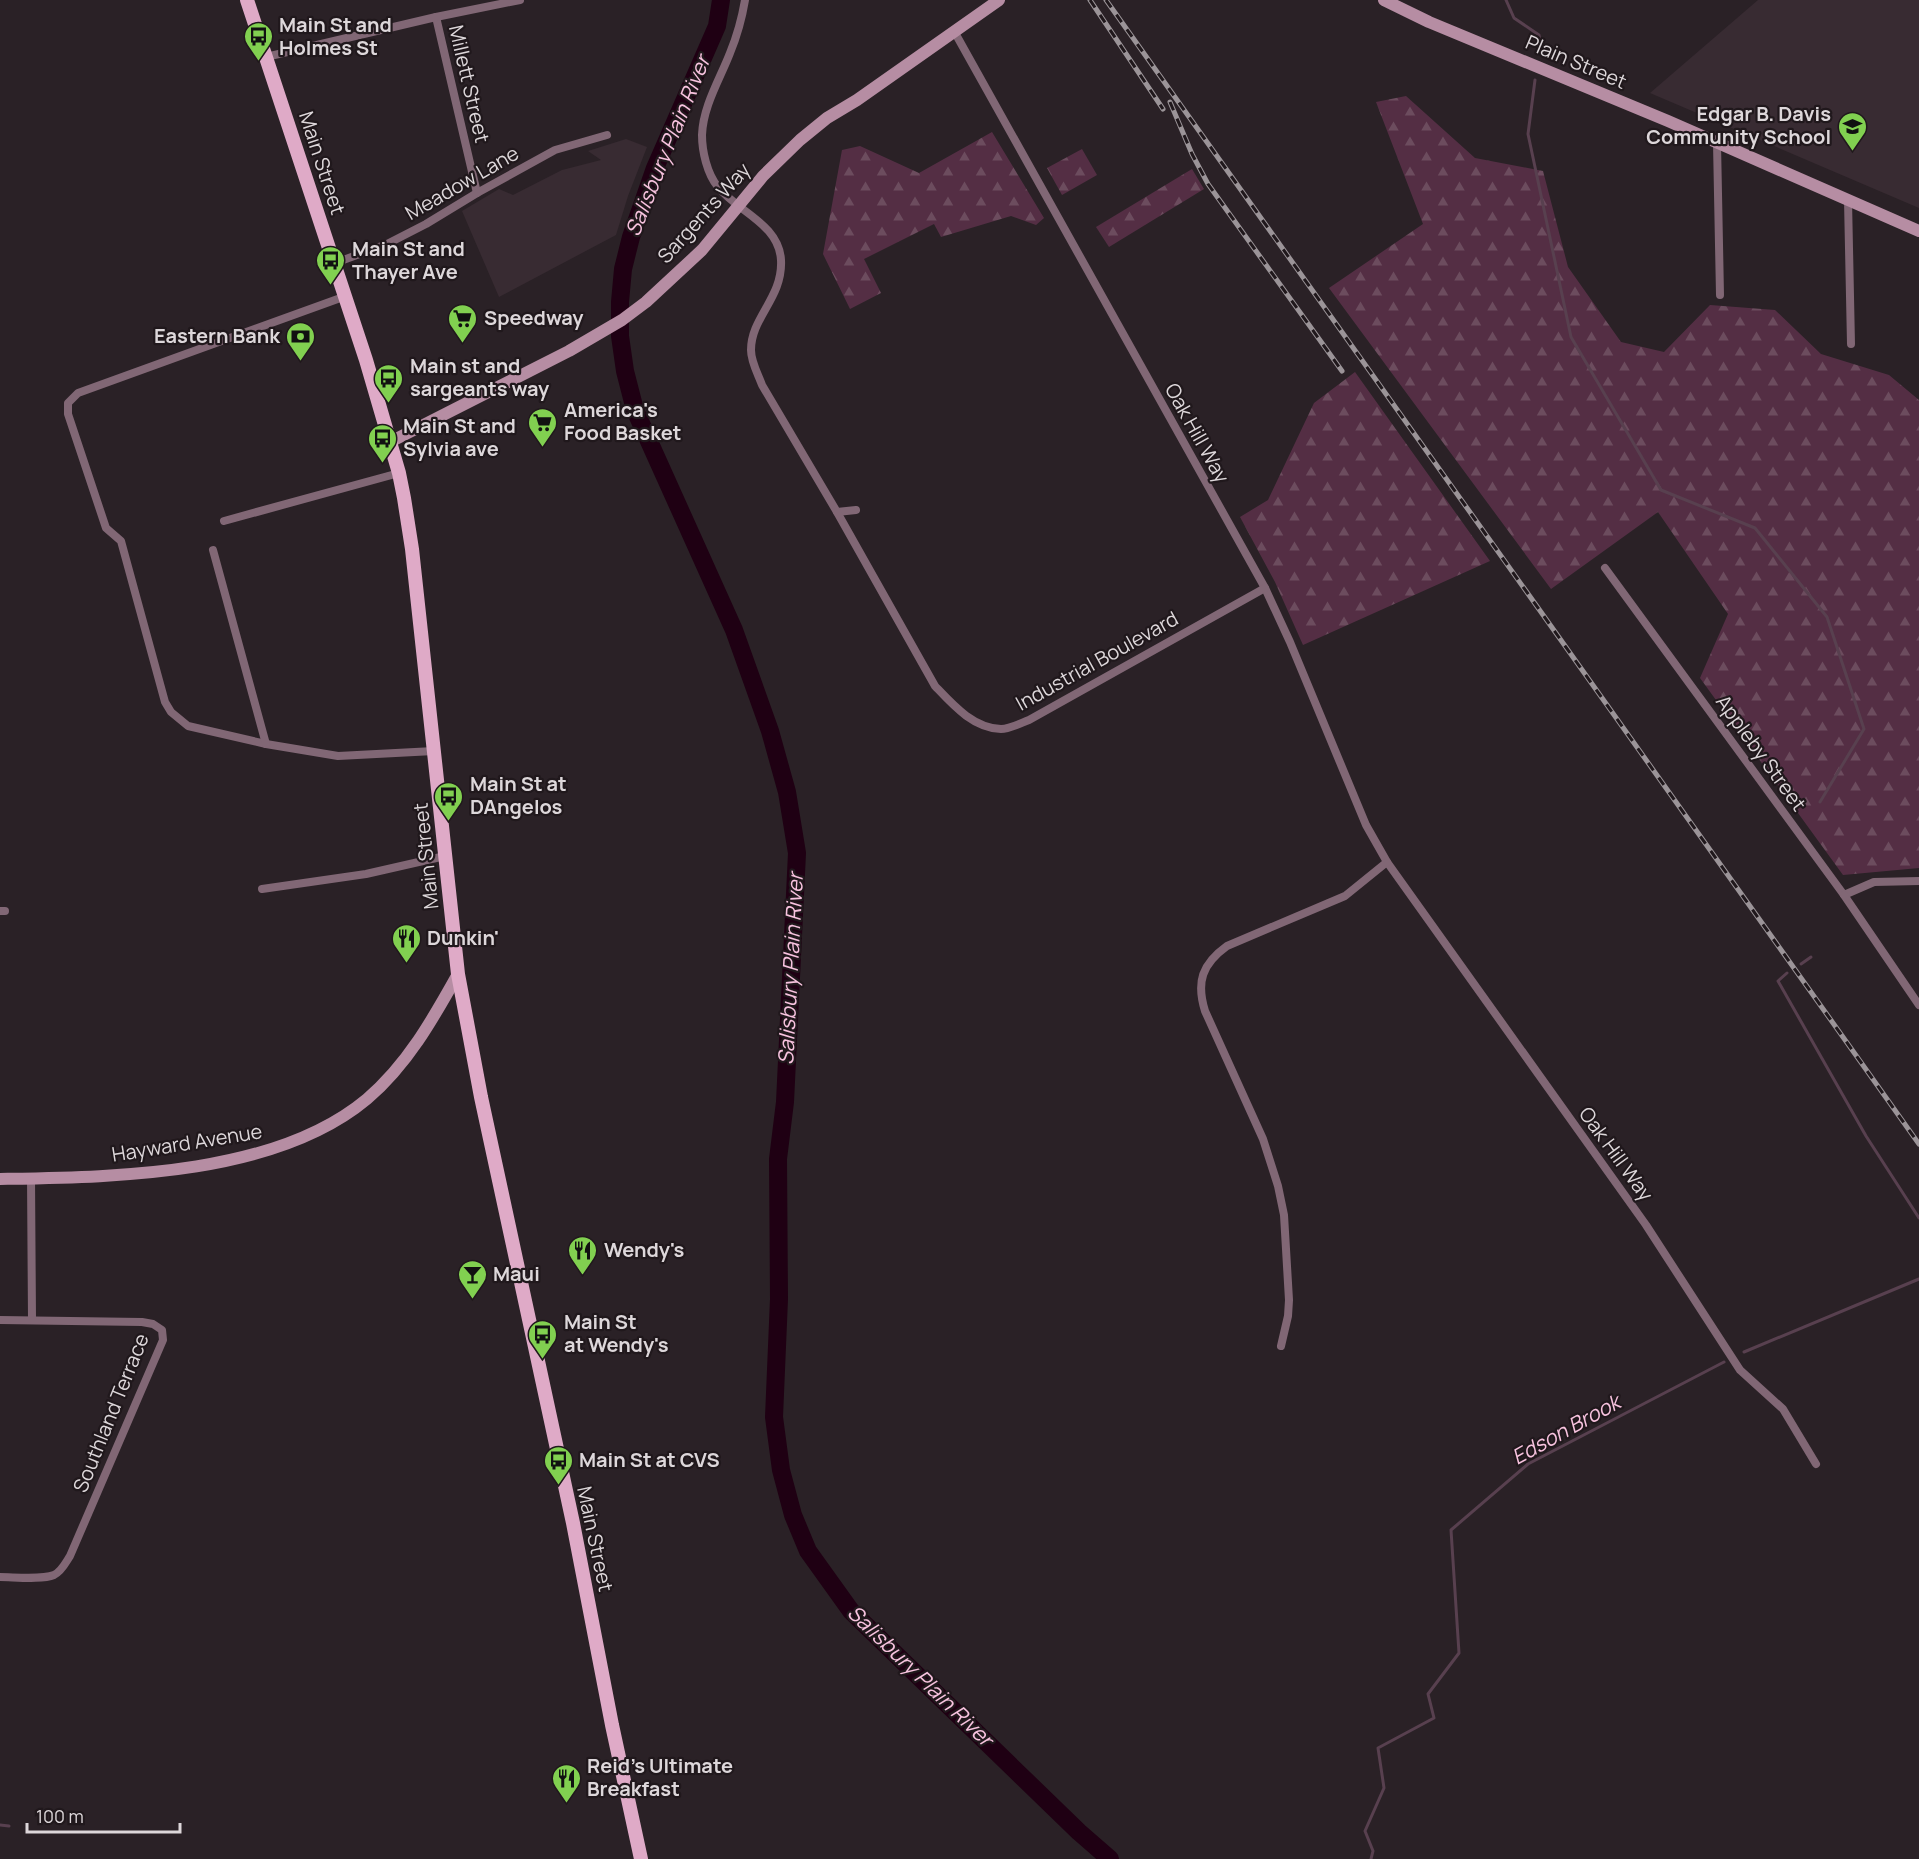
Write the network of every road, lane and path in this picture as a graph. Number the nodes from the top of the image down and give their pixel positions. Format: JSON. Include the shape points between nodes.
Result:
{"nodes":[{"id":1,"x":247,"y":0,"type":"edge"},
{"id":2,"x":520,"y":0,"type":"edge"},
{"id":3,"x":745,"y":0,"type":"edge"},
{"id":4,"x":999,"y":0,"type":"edge"},
{"id":5,"x":1384,"y":0,"type":"edge"},
{"id":6,"x":436,"y":17,"type":"junction"},
{"id":7,"x":954,"y":31,"type":"junction"},
{"id":8,"x":266,"y":57,"type":"junction"},
{"id":9,"x":607,"y":135,"type":"dead end"},
{"id":10,"x":1717,"y":143,"type":"junction"},
{"id":11,"x":477,"y":193,"type":"junction"},
{"id":12,"x":1848,"y":200,"type":"junction"},
{"id":13,"x":739,"y":205,"type":"junction"},
{"id":14,"x":1919,"y":231,"type":"edge"},
{"id":15,"x":334,"y":263,"type":"junction"},
{"id":16,"x":1720,"y":295,"type":"dead end"},
{"id":17,"x":346,"y":296,"type":"junction"},
{"id":18,"x":1851,"y":344,"type":"dead end"},
{"id":19,"x":390,"y":441,"type":"junction"},
{"id":20,"x":399,"y":473,"type":"junction"},
{"id":21,"x":856,"y":510,"type":"dead end"},
{"id":22,"x":837,"y":512,"type":"junction"},
{"id":23,"x":224,"y":520,"type":"dead end"},
{"id":24,"x":213,"y":550,"type":"dead end"},
{"id":25,"x":1605,"y":568,"type":"dead end"},
{"id":26,"x":1265,"y":588,"type":"junction"},
{"id":27,"x":266,"y":744,"type":"junction"},
{"id":28,"x":434,"y":751,"type":"junction"},
{"id":29,"x":446,"y":856,"type":"junction"},
{"id":30,"x":1387,"y":862,"type":"junction"},
{"id":31,"x":1919,"y":881,"type":"edge"},
{"id":32,"x":262,"y":888,"type":"dead end"},
{"id":33,"x":1844,"y":895,"type":"junction"},
{"id":34,"x":458,"y":974,"type":"junction"},
{"id":35,"x":1919,"y":1005,"type":"edge"},
{"id":36,"x":464,"y":1006,"type":"junction"},
{"id":37,"x":434,"y":1016,"type":"junction"},
{"id":38,"x":31,"y":1178,"type":"junction"},
{"id":39,"x":0,"y":1179,"type":"edge"},
{"id":40,"x":32,"y":1319,"type":"junction"},
{"id":41,"x":0,"y":1320,"type":"edge"},
{"id":42,"x":1281,"y":1347,"type":"dead end"},
{"id":43,"x":1816,"y":1464,"type":"dead end"},
{"id":44,"x":0,"y":1577,"type":"edge"},
{"id":45,"x":641,"y":1859,"type":"edge"}],
"edges":[{"from":1,"to":8,"type":"main road","name":"Main Street"},
{"from":2,"to":6,"type":"street"},
{"from":3,"to":13,"type":"street","name":"Industrial Boulevard","via":[[734,43],[708,106],[702,135],[708,170],[717,186]]},
{"from":4,"to":7,"type":"main road","name":"Sargents Way"},
{"from":5,"to":10,"type":"main road","name":"Plain Street"},
{"from":6,"to":8,"type":"street"},
{"from":6,"to":11,"type":"street","name":"Millett Street"},
{"from":7,"to":13,"type":"main road","name":"Sargents Way","via":[[827,118],[780,158]]},
{"from":7,"to":26,"type":"street","name":"Oak Hill Way"},
{"from":8,"to":15,"type":"main road","name":"Main Street"},
{"from":9,"to":11,"type":"street","name":"Meadow Lane","via":[[555,150]]},
{"from":10,"to":12,"type":"main road","name":"Plain Street"},
{"from":10,"to":16,"type":"street"},
{"from":11,"to":15,"type":"street","name":"Meadow Lane","via":[[387,244]]},
{"from":12,"to":14,"type":"main road","name":"Plain Street"},
{"from":12,"to":18,"type":"street"},
{"from":13,"to":19,"type":"main road","name":"Sargents Way","via":[[702,250],[646,302],[597,335]]},
{"from":13,"to":22,"type":"street","name":"Industrial Boulevard","via":[[768,229],[779,244],[781,261],[775,294],[755,330],[751,350],[755,367]]},
{"from":15,"to":17,"type":"main road","name":"Main Street"},
{"from":17,"to":19,"type":"main road","name":"Main Street"},
{"from":17,"to":27,"type":"street","via":[[78,393],[68,403],[68,414],[106,528],[121,541],[165,702],[188,726]]},
{"from":19,"to":20,"type":"main road","name":"Main Street"},
{"from":20,"to":23,"type":"street"},
{"from":20,"to":28,"type":"main road","name":"Main Street","via":[[412,549]]},
{"from":21,"to":22,"type":"street"},
{"from":22,"to":26,"type":"street","name":"Industrial Boulevard","via":[[935,686],[955,708],[981,725],[1003,729],[1029,720]]},
{"from":24,"to":27,"type":"street"},
{"from":25,"to":33,"type":"street","name":"Appleby Street"},
{"from":26,"to":30,"type":"street","name":"Oak Hill Way","via":[[1366,825]]},
{"from":27,"to":28,"type":"street","via":[[338,756]]},
{"from":28,"to":29,"type":"main road","name":"Main Street"},
{"from":29,"to":32,"type":"street","via":[[366,874]]},
{"from":29,"to":34,"type":"main road","name":"Main Street"},
{"from":30,"to":42,"type":"street","via":[[1345,896],[1227,946],[1207,965],[1201,981],[1205,1011],[1263,1139],[1278,1186],[1286,1235],[1289,1300]]},
{"from":30,"to":43,"type":"street","name":"Oak Hill Way","via":[[1640,1216],[1740,1370],[1784,1409]]},
{"from":31,"to":33,"type":"street","via":[[1874,882]]},
{"from":33,"to":35,"type":"street","name":"Appleby Street"},
{"from":34,"to":36,"type":"main road","name":"Main Street"},
{"from":34,"to":37,"type":"main road","name":"Hayward Avenue"},
{"from":36,"to":37,"type":"main road","via":[[446,1008]]},
{"from":36,"to":45,"type":"main road","name":"Main Street"},
{"from":37,"to":38,"type":"main road","name":"Hayward Avenue","via":[[399,1067],[368,1099],[315,1133],[283,1146],[195,1166]]},
{"from":38,"to":39,"type":"main road","name":"Hayward Avenue"},
{"from":38,"to":40,"type":"street"},
{"from":40,"to":41,"type":"street","name":"Southland Terrace"},
{"from":40,"to":44,"type":"street","name":"Southland Terrace","via":[[153,1324],[162,1330],[163,1340],[63,1567],[55,1575],[43,1577]]}]}
